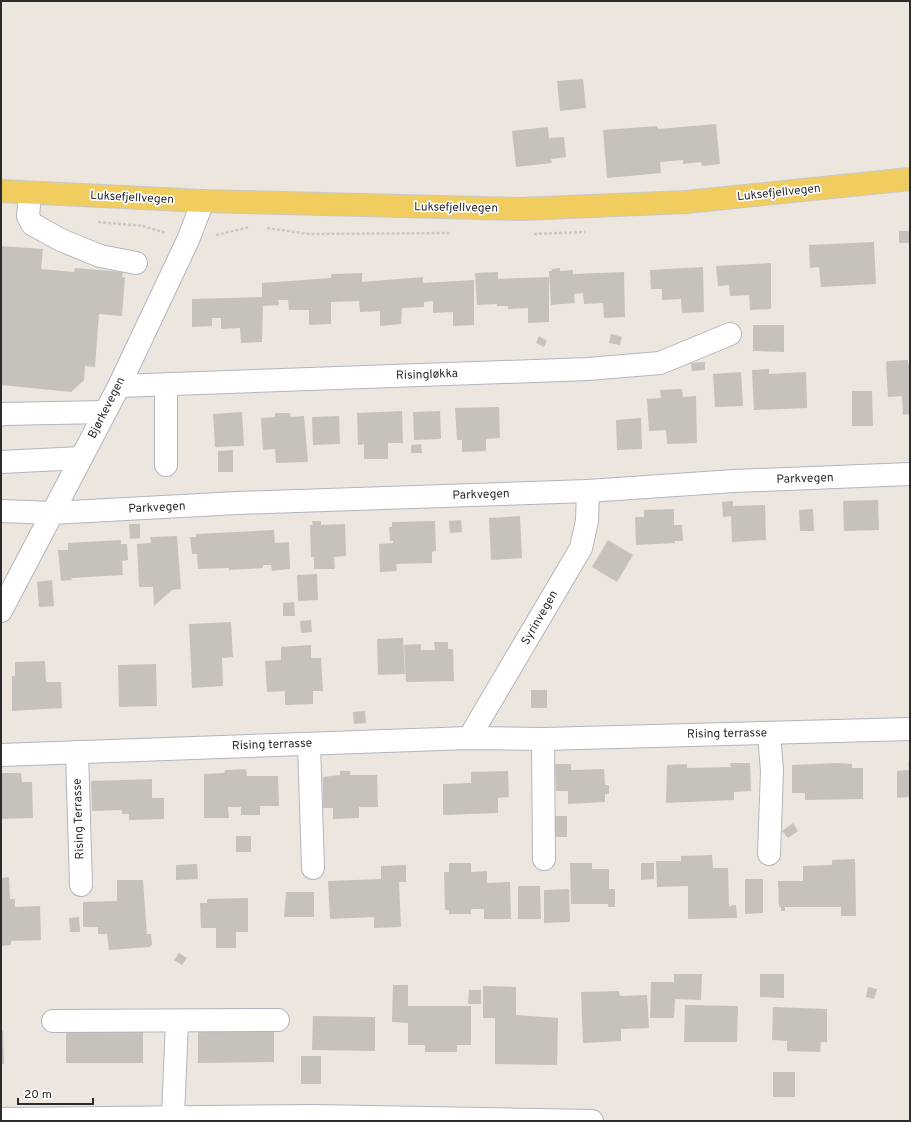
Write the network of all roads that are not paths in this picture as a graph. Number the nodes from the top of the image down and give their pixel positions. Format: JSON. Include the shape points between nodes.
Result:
{"nodes":[{"id":1,"x":910,"y":179,"type":"edge"},
{"id":2,"x":1,"y":191,"type":"edge"},
{"id":3,"x":30,"y":193,"type":"junction"},
{"id":4,"x":202,"y":201,"type":"junction"},
{"id":5,"x":136,"y":263,"type":"dead end"},
{"id":6,"x":730,"y":334,"type":"dead end"},
{"id":7,"x":166,"y":385,"type":"junction"},
{"id":8,"x":119,"y":386,"type":"junction"},
{"id":9,"x":105,"y":412,"type":"junction"},
{"id":10,"x":1,"y":415,"type":"edge"},
{"id":11,"x":82,"y":458,"type":"junction"},
{"id":12,"x":1,"y":462,"type":"edge"},
{"id":13,"x":166,"y":465,"type":"dead end"},
{"id":14,"x":910,"y":474,"type":"edge"},
{"id":15,"x":588,"y":491,"type":"junction"},
{"id":16,"x":1,"y":511,"type":"edge"},
{"id":17,"x":52,"y":513,"type":"junction"},
{"id":18,"x":1,"y":611,"type":"edge"},
{"id":19,"x":910,"y":729,"type":"edge"},
{"id":20,"x":769,"y":733,"type":"junction"},
{"id":21,"x":469,"y":738,"type":"junction"},
{"id":22,"x":543,"y":739,"type":"junction"},
{"id":23,"x":309,"y":744,"type":"junction"},
{"id":24,"x":78,"y":752,"type":"junction"},
{"id":25,"x":1,"y":755,"type":"edge"},
{"id":26,"x":769,"y":854,"type":"dead end"},
{"id":27,"x":544,"y":859,"type":"dead end"},
{"id":28,"x":313,"y":868,"type":"dead end"},
{"id":29,"x":81,"y":885,"type":"dead end"},
{"id":30,"x":278,"y":1020,"type":"dead end"},
{"id":31,"x":53,"y":1021,"type":"dead end"},
{"id":32,"x":177,"y":1021,"type":"junction"},
{"id":33,"x":173,"y":1116,"type":"junction"},
{"id":34,"x":1,"y":1119,"type":"edge"},
{"id":35,"x":517,"y":1120,"type":"edge"},
{"id":36,"x":592,"y":1121,"type":"edge"}],
"edges":[{"from":1,"to":4,"type":"main road","name":"Luksefjellvegen","via":[[686,202],[595,207],[506,209]]},
{"from":2,"to":3,"type":"main road","name":"Luksefjellvegen"},
{"from":3,"to":4,"type":"main road","name":"Luksefjellvegen"},
{"from":3,"to":5,"type":"street","via":[[28,216],[32,224],[61,240],[100,256]]},
{"from":4,"to":8,"type":"street","name":"Bjørkevegen","via":[[188,240]]},
{"from":6,"to":7,"type":"street","name":"Risingløkka","via":[[660,362],[588,369]]},
{"from":7,"to":8,"type":"street","name":"Risingløkka"},
{"from":7,"to":13,"type":"street"},
{"from":8,"to":9,"type":"street","name":"Bjørkevegen"},
{"from":9,"to":10,"type":"street"},
{"from":9,"to":11,"type":"street","name":"Bjørkevegen"},
{"from":11,"to":12,"type":"street"},
{"from":11,"to":17,"type":"street","name":"Bjørkevegen"},
{"from":14,"to":15,"type":"street","name":"Parkvegen","via":[[734,481]]},
{"from":15,"to":17,"type":"street","name":"Parkvegen","via":[[237,503]]},
{"from":15,"to":21,"type":"street","name":"Syrinvegen","via":[[587,521],[580,548]]},
{"from":16,"to":17,"type":"street","name":"Parkvegen"},
{"from":17,"to":18,"type":"street","name":"Bjørkevegen"},
{"from":19,"to":20,"type":"street","name":"Rising terrasse"},
{"from":20,"to":22,"type":"street","name":"Rising terrasse"},
{"from":20,"to":26,"type":"street","via":[[772,771]]},
{"from":21,"to":22,"type":"street","name":"Rising terrasse"},
{"from":21,"to":23,"type":"street","name":"Rising terrasse"},
{"from":22,"to":27,"type":"street"},
{"from":23,"to":24,"type":"street","name":"Rising terrasse"},
{"from":23,"to":28,"type":"street"},
{"from":24,"to":25,"type":"street","name":"Rising terrasse"},
{"from":24,"to":29,"type":"street","name":"Rising Terrasse"},
{"from":30,"to":32,"type":"street"},
{"from":31,"to":32,"type":"street"},
{"from":32,"to":33,"type":"street"},
{"from":33,"to":34,"type":"street"},
{"from":33,"to":35,"type":"street"},
{"from":35,"to":36,"type":"street"}]}
